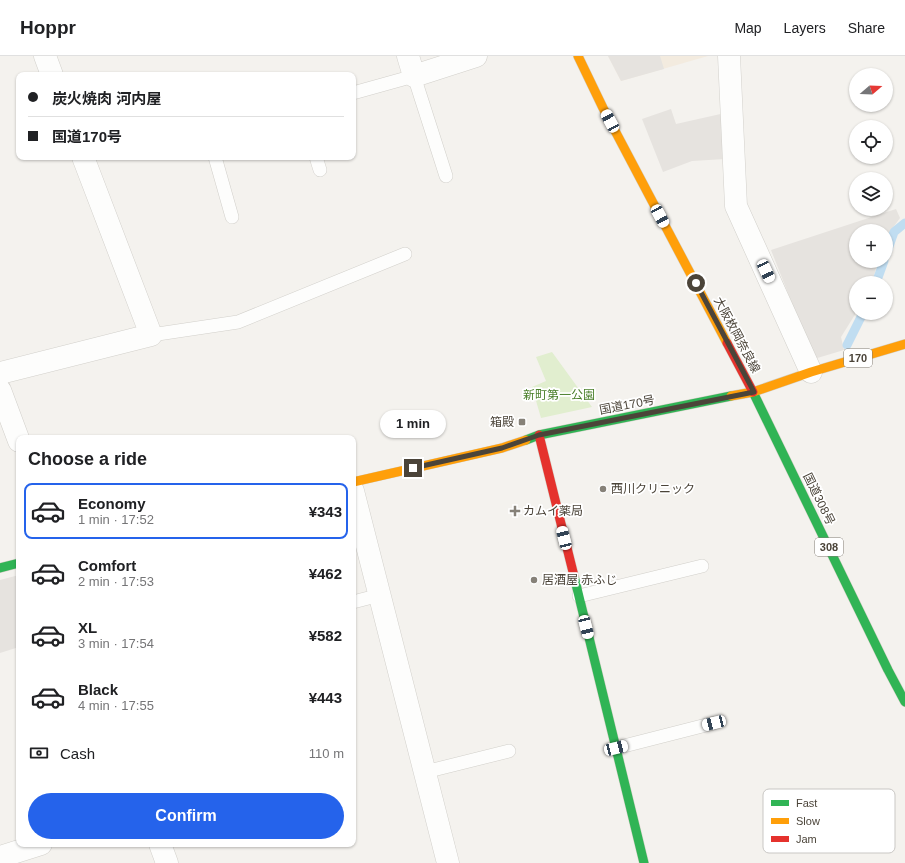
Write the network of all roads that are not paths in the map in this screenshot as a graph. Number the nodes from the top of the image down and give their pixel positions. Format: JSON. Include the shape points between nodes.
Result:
{"nodes":[{"id":1,"x":45,"y":56,"type":"edge"},
{"id":2,"x":476,"y":56,"type":"edge"},
{"id":3,"x":578,"y":56,"type":"edge"},
{"id":4,"x":729,"y":56,"type":"edge"},
{"id":5,"x":411,"y":66,"type":"edge"},
{"id":6,"x":51,"y":72,"type":"edge"},
{"id":7,"x":356,"y":92,"type":"edge"},
{"id":8,"x":84,"y":160,"type":"edge"},
{"id":9,"x":216,"y":160,"type":"edge"},
{"id":10,"x":317,"y":160,"type":"edge"},
{"id":11,"x":320,"y":170,"type":"dead end"},
{"id":12,"x":446,"y":176,"type":"dead end"},
{"id":13,"x":232,"y":217,"type":"dead end"},
{"id":14,"x":405,"y":254,"type":"dead end"},
{"id":15,"x":151,"y":335,"type":"junction"},
{"id":16,"x":905,"y":344,"type":"edge"},
{"id":17,"x":811,"y":372,"type":"junction"},
{"id":18,"x":0,"y":374,"type":"edge"},
{"id":19,"x":0,"y":390,"type":"edge"},
{"id":20,"x":754,"y":392,"type":"junction"},
{"id":21,"x":17,"y":435,"type":"edge"},
{"id":22,"x":539,"y":435,"type":"junction"},
{"id":23,"x":356,"y":481,"type":"edge"},
{"id":24,"x":356,"y":503,"type":"edge"},
{"id":25,"x":16,"y":564,"type":"edge"},
{"id":26,"x":702,"y":566,"type":"dead end"},
{"id":27,"x":0,"y":568,"type":"edge"},
{"id":28,"x":380,"y":595,"type":"junction"},
{"id":29,"x":579,"y":596,"type":"junction"},
{"id":30,"x":356,"y":601,"type":"edge"},
{"id":31,"x":905,"y":702,"type":"edge"},
{"id":32,"x":714,"y":723,"type":"dead end"},
{"id":33,"x":616,"y":748,"type":"junction"},
{"id":34,"x":510,"y":751,"type":"dead end"},
{"id":35,"x":425,"y":772,"type":"junction"},
{"id":36,"x":32,"y":847,"type":"edge"},
{"id":37,"x":161,"y":847,"type":"edge"},
{"id":38,"x":0,"y":857,"type":"edge"},
{"id":39,"x":167,"y":863,"type":"edge"},
{"id":40,"x":448,"y":863,"type":"edge"},
{"id":41,"x":644,"y":863,"type":"edge"}],
"edges":[{"from":1,"to":6,"type":"street"},
{"from":2,"to":5,"type":"street"},
{"from":3,"to":20,"type":"main road","name":"大阪枚岡奈良線"},
{"from":4,"to":17,"type":"street","via":[[736,206]]},
{"from":5,"to":7,"type":"lane"},
{"from":5,"to":12,"type":"lane"},
{"from":8,"to":15,"type":"street"},
{"from":9,"to":13,"type":"lane"},
{"from":10,"to":11,"type":"lane"},
{"from":14,"to":15,"type":"lane","via":[[238,322]]},
{"from":15,"to":18,"type":"street"},
{"from":16,"to":17,"type":"main road","name":"国道170号","number":"170"},
{"from":17,"to":20,"type":"main road","name":"国道170号","number":"170"},
{"from":19,"to":21,"type":"street"},
{"from":20,"to":22,"type":"main road","name":"国道170号","number":"170"},
{"from":20,"to":31,"type":"main road","name":"国道308号","number":"308"},
{"from":22,"to":23,"type":"main road","name":"国道170号","number":"170","via":[[502,448]]},
{"from":22,"to":29,"type":"main road"},
{"from":24,"to":28,"type":"street"},
{"from":25,"to":27,"type":"main road"},
{"from":26,"to":29,"type":"lane"},
{"from":28,"to":30,"type":"lane"},
{"from":28,"to":35,"type":"street"},
{"from":29,"to":33,"type":"main road"},
{"from":32,"to":33,"type":"lane"},
{"from":33,"to":41,"type":"main road"},
{"from":34,"to":35,"type":"lane"},
{"from":35,"to":40,"type":"street"},
{"from":36,"to":38,"type":"street"},
{"from":37,"to":39,"type":"street"}]}
